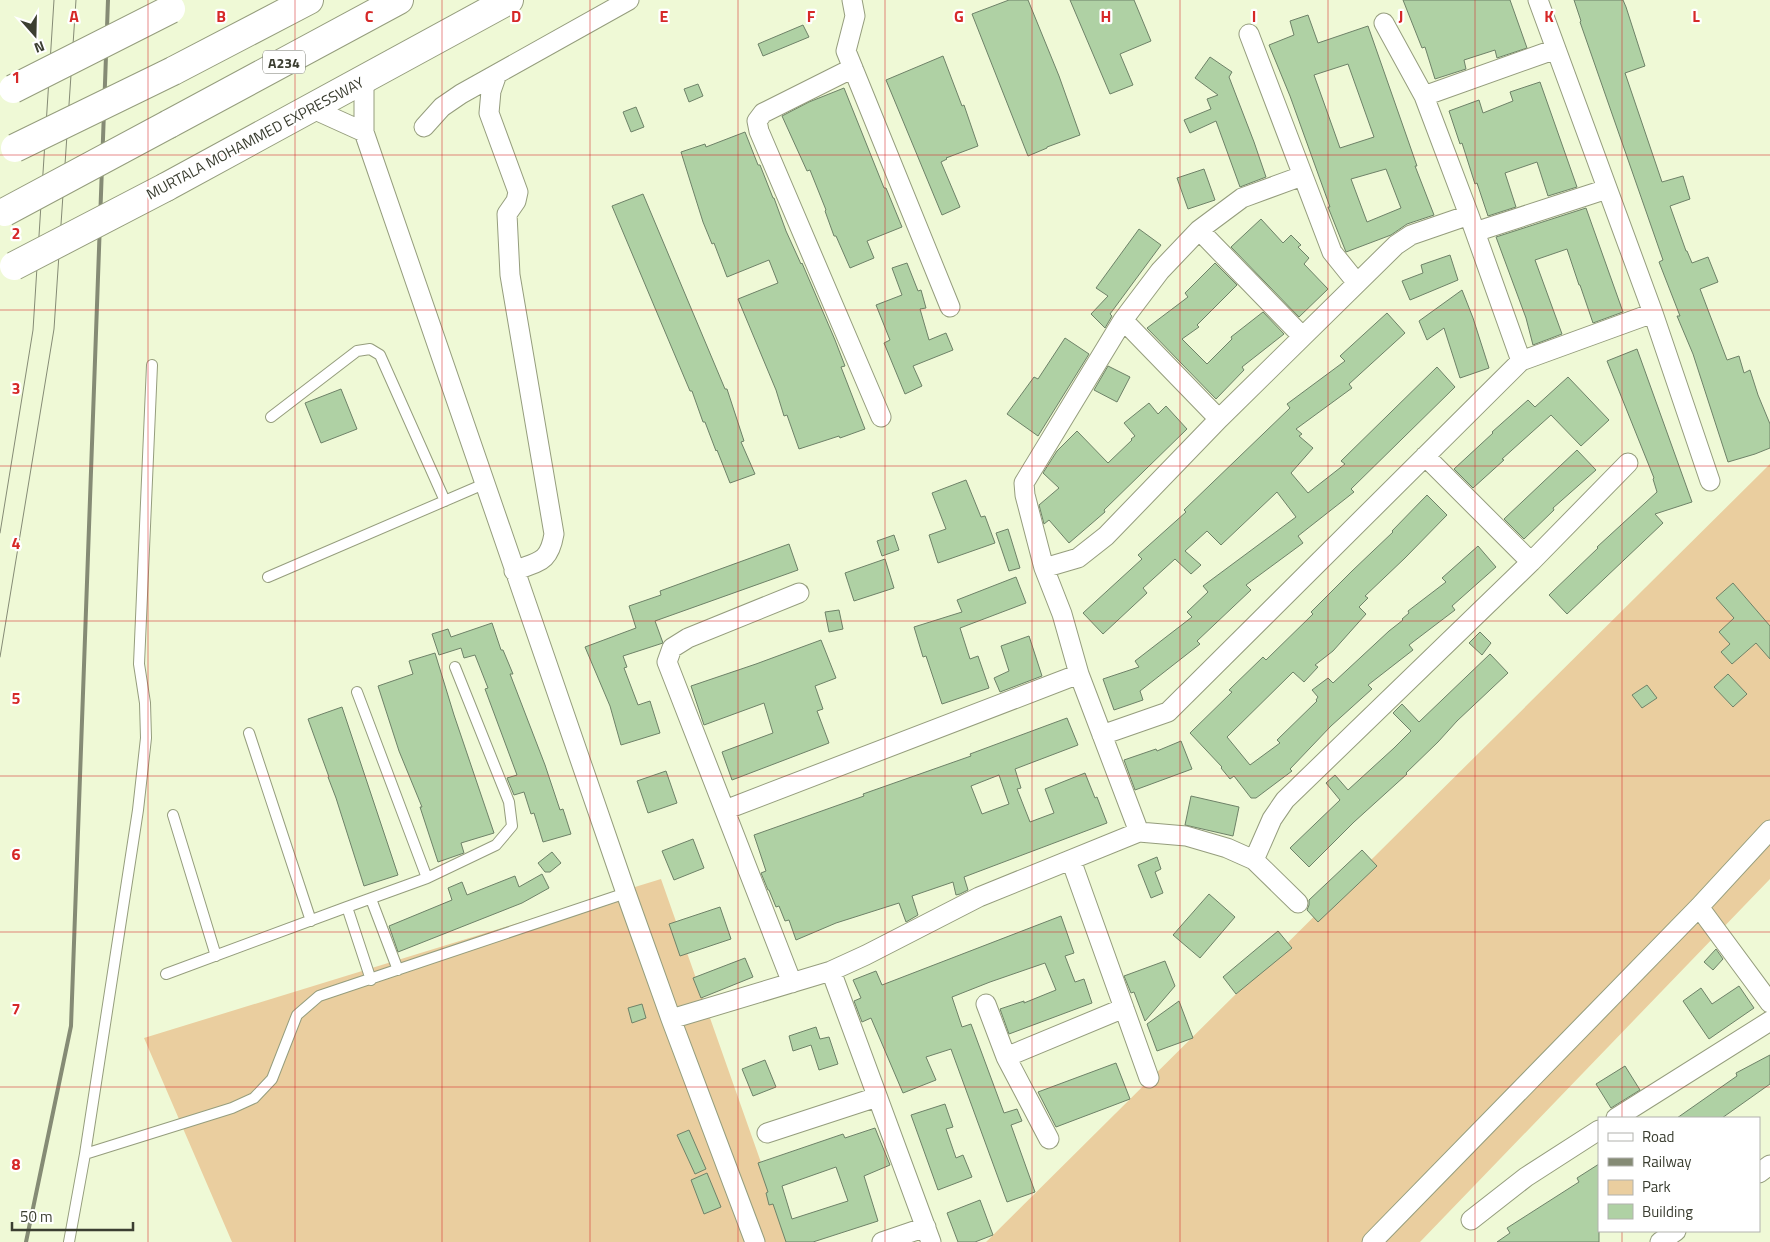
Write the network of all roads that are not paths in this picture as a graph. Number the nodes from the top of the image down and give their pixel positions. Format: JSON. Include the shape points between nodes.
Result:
{"nodes":[{"id":1,"x":309,"y":0,"type":"edge"},
{"id":2,"x":400,"y":0,"type":"edge"},
{"id":3,"x":509,"y":0,"type":"edge"},
{"id":4,"x":629,"y":0,"type":"edge"},
{"id":5,"x":852,"y":0,"type":"edge"},
{"id":6,"x":1538,"y":0,"type":"edge"},
{"id":7,"x":179,"y":4,"type":"edge"},
{"id":8,"x":1384,"y":23,"type":"dead end"},
{"id":9,"x":1249,"y":34,"type":"dead end"},
{"id":10,"x":1556,"y":49,"type":"junction"},
{"id":11,"x":853,"y":68,"type":"junction"},
{"id":12,"x":497,"y":74,"type":"junction"},
{"id":13,"x":364,"y":79,"type":"junction"},
{"id":14,"x":7,"y":92,"type":"edge"},
{"id":15,"x":1424,"y":96,"type":"junction"},
{"id":16,"x":311,"y":108,"type":"junction"},
{"id":17,"x":424,"y":127,"type":"dead end"},
{"id":18,"x":364,"y":132,"type":"junction"},
{"id":19,"x":8,"y":152,"type":"edge"},
{"id":20,"x":1302,"y":176,"type":"junction"},
{"id":21,"x":1607,"y":189,"type":"junction"},
{"id":22,"x":2,"y":213,"type":"edge"},
{"id":23,"x":1472,"y":223,"type":"junction"},
{"id":24,"x":1199,"y":230,"type":"junction"},
{"id":25,"x":7,"y":269,"type":"edge"},
{"id":26,"x":1357,"y":283,"type":"junction"},
{"id":27,"x":950,"y":307,"type":"dead end"},
{"id":28,"x":1653,"y":313,"type":"junction"},
{"id":29,"x":1123,"y":320,"type":"junction"},
{"id":30,"x":1302,"y":336,"type":"junction"},
{"id":31,"x":1520,"y":361,"type":"junction"},
{"id":32,"x":152,"y":365,"type":"dead end"},
{"id":33,"x":270,"y":417,"type":"dead end"},
{"id":34,"x":881,"y":417,"type":"dead end"},
{"id":35,"x":1219,"y":419,"type":"junction"},
{"id":36,"x":1425,"y":456,"type":"junction"},
{"id":37,"x":1628,"y":463,"type":"dead end"},
{"id":38,"x":1710,"y":481,"type":"dead end"},
{"id":39,"x":484,"y":484,"type":"junction"},
{"id":40,"x":445,"y":501,"type":"junction"},
{"id":41,"x":1531,"y":562,"type":"junction"},
{"id":42,"x":1044,"y":568,"type":"junction"},
{"id":43,"x":514,"y":571,"type":"junction"},
{"id":44,"x":268,"y":577,"type":"dead end"},
{"id":45,"x":799,"y":593,"type":"dead end"},
{"id":46,"x":454,"y":667,"type":"dead end"},
{"id":47,"x":1079,"y":674,"type":"junction"},
{"id":48,"x":357,"y":692,"type":"dead end"},
{"id":49,"x":249,"y":733,"type":"dead end"},
{"id":50,"x":1102,"y":735,"type":"junction"},
{"id":51,"x":725,"y":810,"type":"junction"},
{"id":52,"x":173,"y":815,"type":"dead end"},
{"id":53,"x":1770,"y":830,"type":"edge"},
{"id":54,"x":1139,"y":832,"type":"junction"},
{"id":55,"x":1071,"y":860,"type":"junction"},
{"id":56,"x":1254,"y":860,"type":"junction"},
{"id":57,"x":427,"y":878,"type":"junction"},
{"id":58,"x":626,"y":893,"type":"junction"},
{"id":59,"x":371,"y":898,"type":"junction"},
{"id":60,"x":1298,"y":903,"type":"dead end"},
{"id":61,"x":347,"y":907,"type":"junction"},
{"id":62,"x":1698,"y":907,"type":"junction"},
{"id":63,"x":311,"y":921,"type":"junction"},
{"id":64,"x":216,"y":956,"type":"junction"},
{"id":65,"x":398,"y":970,"type":"junction"},
{"id":66,"x":831,"y":972,"type":"junction"},
{"id":67,"x":166,"y":974,"type":"dead end"},
{"id":68,"x":371,"y":980,"type":"junction"},
{"id":69,"x":792,"y":983,"type":"junction"},
{"id":70,"x":986,"y":1004,"type":"dead end"},
{"id":71,"x":1770,"y":1004,"type":"edge"},
{"id":72,"x":1124,"y":1008,"type":"junction"},
{"id":73,"x":671,"y":1019,"type":"junction"},
{"id":74,"x":1770,"y":1021,"type":"edge"},
{"id":75,"x":1006,"y":1058,"type":"junction"},
{"id":76,"x":1149,"y":1078,"type":"dead end"},
{"id":77,"x":877,"y":1097,"type":"junction"},
{"id":78,"x":1618,"y":1117,"type":"edge"},
{"id":79,"x":1598,"y":1131,"type":"edge"},
{"id":80,"x":767,"y":1133,"type":"dead end"},
{"id":81,"x":1049,"y":1139,"type":"dead end"},
{"id":82,"x":85,"y":1154,"type":"junction"},
{"id":83,"x":1471,"y":1220,"type":"dead end"},
{"id":84,"x":1675,"y":1232,"type":"edge"},
{"id":85,"x":928,"y":1235,"type":"edge"},
{"id":86,"x":69,"y":1242,"type":"edge"},
{"id":87,"x":756,"y":1242,"type":"edge"},
{"id":88,"x":882,"y":1242,"type":"edge"},
{"id":89,"x":1372,"y":1242,"type":"edge"},
{"id":90,"x":1660,"y":1242,"type":"edge"}],
"edges":[{"from":1,"to":19,"type":"highway","bridge":true},
{"from":2,"to":22,"type":"highway","number":"A234","bridge":true},
{"from":3,"to":13,"type":"highway","name":"MURTALA MOHAMMED EXPRESSWAY"},
{"from":4,"to":12,"type":"street"},
{"from":5,"to":11,"type":"street","via":[[855,16],[846,51]]},
{"from":6,"to":10,"type":"street"},
{"from":7,"to":14,"type":"highway","bridge":true},
{"from":8,"to":15,"type":"street"},
{"from":9,"to":20,"type":"street"},
{"from":10,"to":15,"type":"street"},
{"from":10,"to":21,"type":"street"},
{"from":11,"to":27,"type":"street"},
{"from":11,"to":34,"type":"street","via":[[763,113],[756,121]]},
{"from":12,"to":17,"type":"street","via":[[442,107]]},
{"from":12,"to":43,"type":"street","via":[[489,113],[518,192],[507,214],[510,275],[554,534],[552,549],[547,556]]},
{"from":13,"to":16,"type":"highway","name":"MURTALA MOHAMMED EXPRESSWAY"},
{"from":13,"to":18,"type":"street"},
{"from":15,"to":23,"type":"street"},
{"from":16,"to":18,"type":"street"},
{"from":16,"to":25,"type":"highway","name":"MURTALA MOHAMMED EXPRESSWAY","bridge":true},
{"from":18,"to":39,"type":"street"},
{"from":20,"to":24,"type":"street","via":[[1242,198]]},
{"from":20,"to":26,"type":"street","via":[[1332,252]]},
{"from":21,"to":23,"type":"street"},
{"from":21,"to":28,"type":"street"},
{"from":23,"to":26,"type":"street","via":[[1411,235]]},
{"from":23,"to":31,"type":"street"},
{"from":24,"to":29,"type":"street","via":[[1160,271]]},
{"from":24,"to":30,"type":"street"},
{"from":26,"to":30,"type":"street"},
{"from":28,"to":31,"type":"street"},
{"from":28,"to":38,"type":"street"},
{"from":29,"to":35,"type":"street"},
{"from":29,"to":42,"type":"street","via":[[1024,483]]},
{"from":30,"to":35,"type":"street"},
{"from":31,"to":36,"type":"street"},
{"from":32,"to":82,"type":"lane","via":[[139,664],[146,738],[138,810]]},
{"from":33,"to":40,"type":"lane","via":[[358,351],[370,349],[380,355]]},
{"from":35,"to":42,"type":"street","via":[[1106,536],[1078,558]]},
{"from":36,"to":41,"type":"street"},
{"from":36,"to":50,"type":"street","via":[[1168,712]]},
{"from":37,"to":41,"type":"street"},
{"from":39,"to":40,"type":"lane"},
{"from":39,"to":43,"type":"street"},
{"from":40,"to":44,"type":"lane"},
{"from":41,"to":56,"type":"street","via":[[1285,800],[1272,819]]},
{"from":42,"to":47,"type":"street","via":[[1062,614]]},
{"from":43,"to":58,"type":"street"},
{"from":45,"to":51,"type":"street","via":[[688,638],[672,648],[668,662]]},
{"from":46,"to":57,"type":"lane","via":[[508,802],[512,826],[496,845]]},
{"from":47,"to":50,"type":"street"},
{"from":47,"to":51,"type":"street"},
{"from":48,"to":57,"type":"lane"},
{"from":49,"to":63,"type":"lane"},
{"from":50,"to":54,"type":"street"},
{"from":51,"to":69,"type":"street"},
{"from":52,"to":64,"type":"lane"},
{"from":53,"to":62,"type":"street"},
{"from":54,"to":55,"type":"street"},
{"from":54,"to":56,"type":"street","via":[[1186,836]]},
{"from":55,"to":66,"type":"street","via":[[979,897]]},
{"from":55,"to":72,"type":"street"},
{"from":56,"to":60,"type":"street"},
{"from":57,"to":59,"type":"lane"},
{"from":58,"to":65,"type":"lane"},
{"from":58,"to":73,"type":"street"},
{"from":59,"to":61,"type":"lane"},
{"from":59,"to":65,"type":"lane"},
{"from":61,"to":63,"type":"lane"},
{"from":61,"to":68,"type":"lane"},
{"from":62,"to":71,"type":"street"},
{"from":62,"to":89,"type":"street"},
{"from":63,"to":64,"type":"lane"},
{"from":64,"to":67,"type":"lane"},
{"from":65,"to":68,"type":"lane"},
{"from":66,"to":69,"type":"street"},
{"from":66,"to":77,"type":"street"},
{"from":68,"to":82,"type":"lane","via":[[319,996],[297,1015],[272,1079],[254,1098],[232,1108]]},
{"from":69,"to":73,"type":"street"},
{"from":70,"to":75,"type":"street"},
{"from":72,"to":75,"type":"street"},
{"from":72,"to":76,"type":"street"},
{"from":73,"to":87,"type":"street"},
{"from":74,"to":78,"type":"street"},
{"from":75,"to":81,"type":"street"},
{"from":77,"to":80,"type":"street"},
{"from":77,"to":85,"type":"street"},
{"from":79,"to":83,"type":"street","via":[[1526,1177]]},
{"from":82,"to":86,"type":"lane"},
{"from":84,"to":90,"type":"street"},
{"from":85,"to":88,"type":"street"}]}
